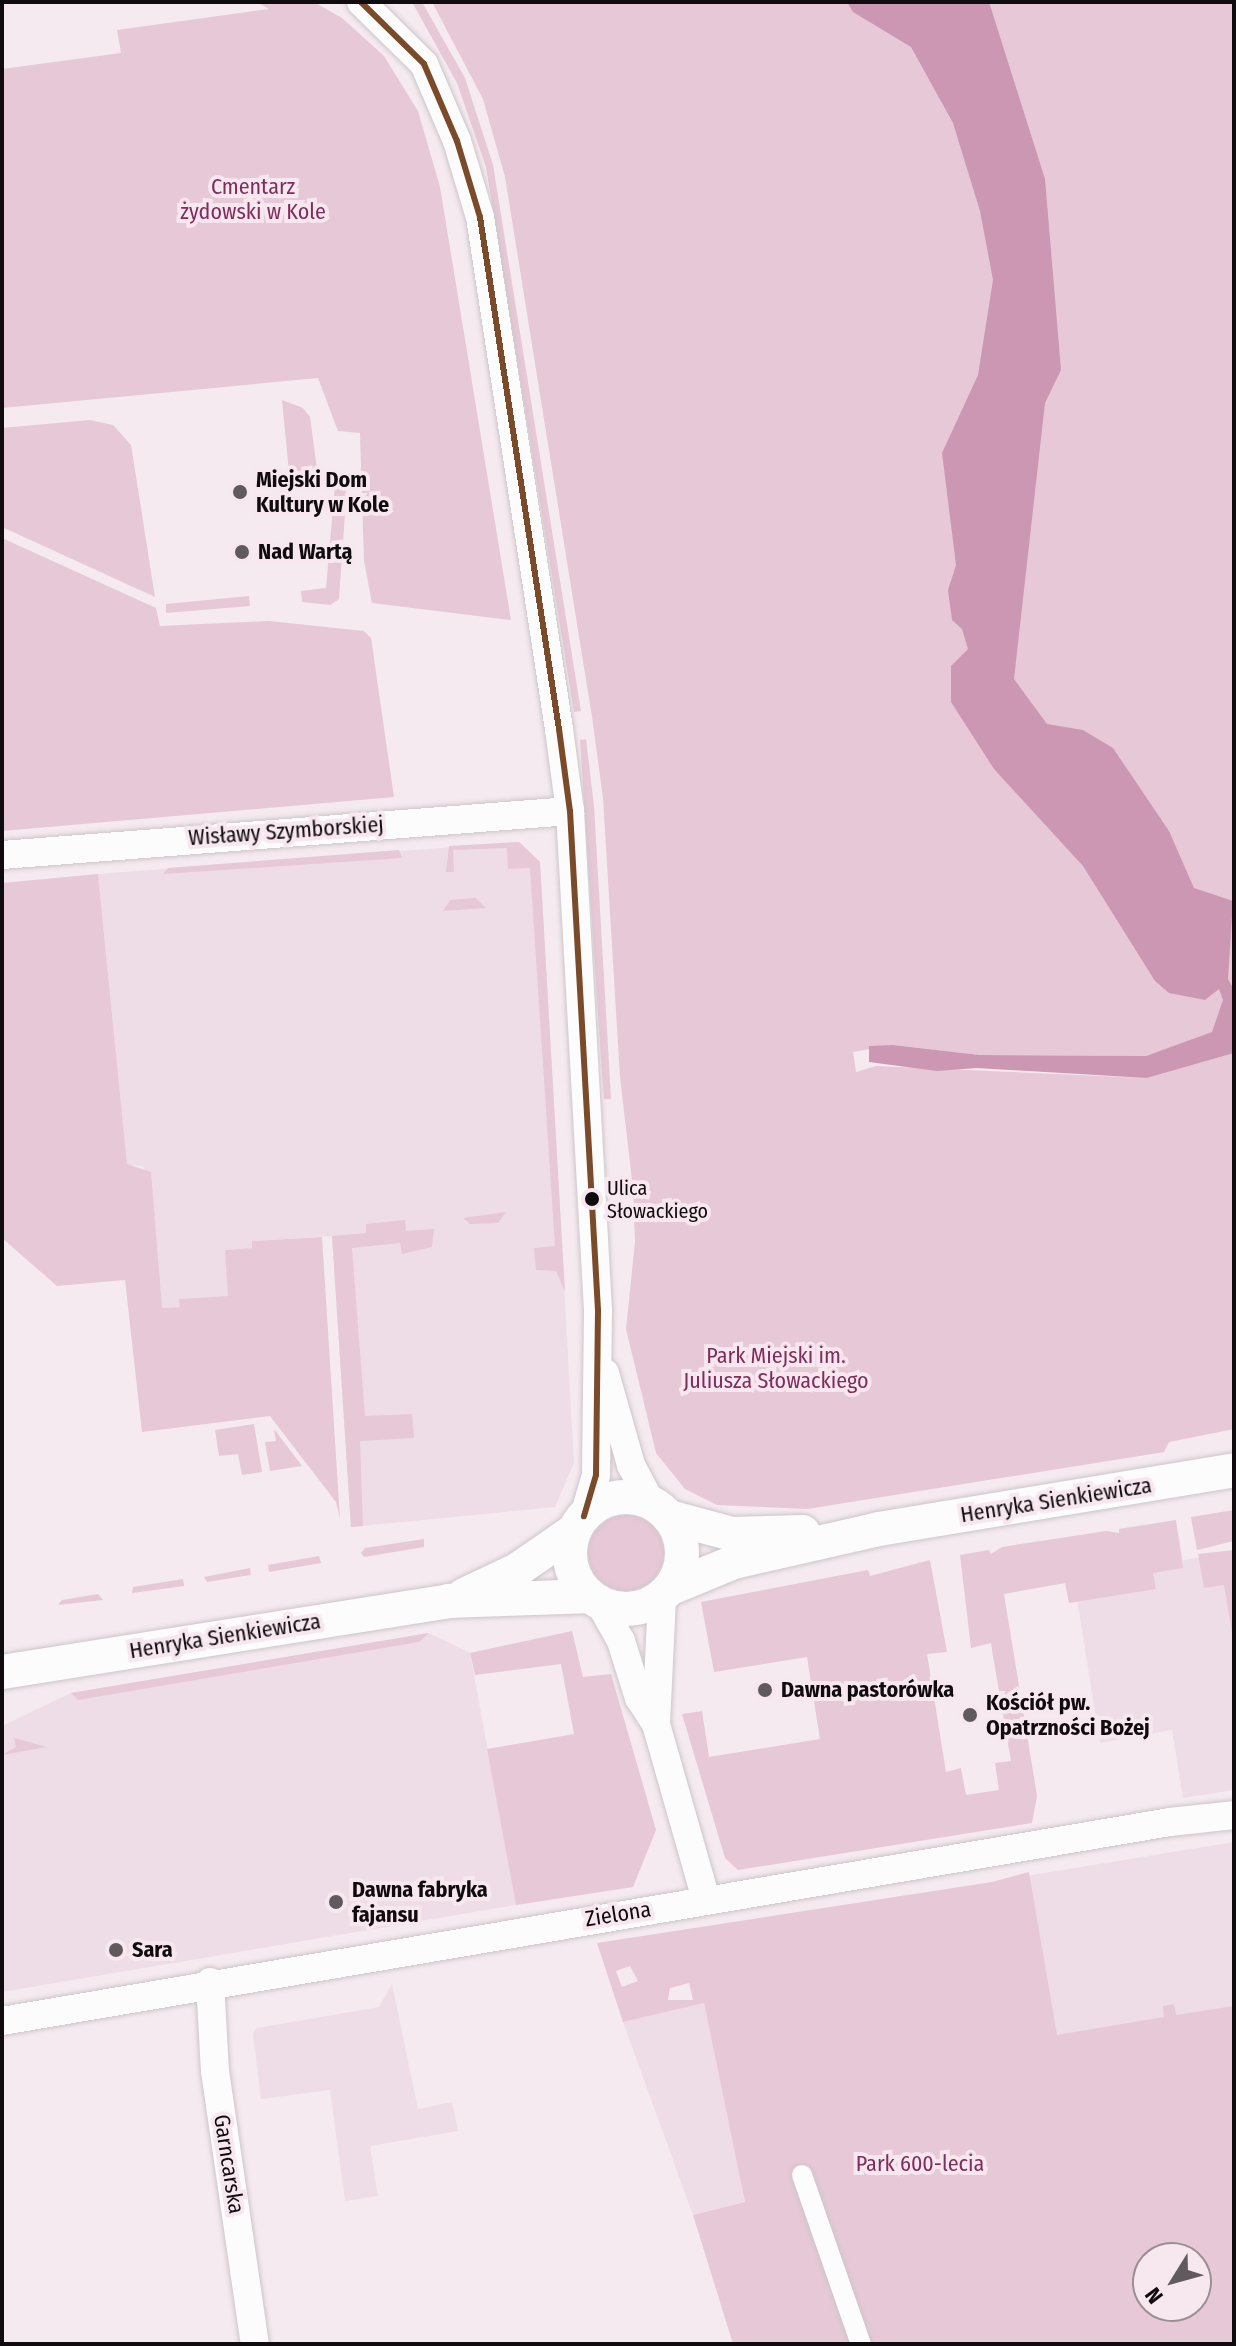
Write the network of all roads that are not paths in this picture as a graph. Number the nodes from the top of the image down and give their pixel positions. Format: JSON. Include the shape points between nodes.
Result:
{"nodes":[{"id":1,"x":361,"y":2,"type":"edge"},
{"id":2,"x":570,"y":811,"type":"junction"},
{"id":3,"x":2,"y":855,"type":"edge"},
{"id":4,"x":599,"y":1353,"type":"junction"},
{"id":5,"x":1234,"y":1470,"type":"edge"},
{"id":6,"x":660,"y":1510,"type":"junction"},
{"id":7,"x":580,"y":1523,"type":"junction"},
{"id":8,"x":879,"y":1529,"type":"junction"},
{"id":9,"x":666,"y":1592,"type":"junction"},
{"id":10,"x":594,"y":1599,"type":"junction"},
{"id":11,"x":449,"y":1601,"type":"junction"},
{"id":12,"x":2,"y":1672,"type":"edge"},
{"id":13,"x":656,"y":1724,"type":"junction"},
{"id":14,"x":1234,"y":1815,"type":"edge"},
{"id":15,"x":706,"y":1900,"type":"junction"},
{"id":16,"x":210,"y":1982,"type":"junction"},
{"id":17,"x":2,"y":2021,"type":"edge"},
{"id":18,"x":802,"y":2175,"type":"dead end"},
{"id":19,"x":255,"y":2344,"type":"edge"},
{"id":20,"x":861,"y":2344,"type":"edge"}],
"edges":[{"from":1,"to":2,"type":"street","via":[[424,64],[457,141],[480,217]]},
{"from":2,"to":3,"type":"street","name":"Wisławy Szymborskiej"},
{"from":2,"to":4,"type":"street"},
{"from":4,"to":6,"type":"street","via":[[631,1465]]},
{"from":4,"to":7,"type":"street","via":[[596,1475]]},
{"from":5,"to":8,"type":"street","name":"Henryka Sienkiewicza"},
{"from":6,"to":7,"type":"street","via":[[615,1498]]},
{"from":6,"to":8,"type":"street","name":"Henryka Sienkiewicza","via":[[732,1534]]},
{"from":6,"to":9,"type":"street","via":[[682,1552]]},
{"from":7,"to":10,"type":"street","via":[[574,1572]]},
{"from":7,"to":11,"type":"street","name":"Henryka Sienkiewicza","via":[[517,1570]]},
{"from":8,"to":9,"type":"street","name":"Henryka Sienkiewicza","via":[[734,1562]]},
{"from":9,"to":10,"type":"street","via":[[624,1609]]},
{"from":9,"to":13,"type":"street"},
{"from":10,"to":11,"type":"street","name":"Henryka Sienkiewicza"},
{"from":10,"to":13,"type":"street","via":[[621,1641],[639,1698]]},
{"from":11,"to":12,"type":"street","name":"Henryka Sienkiewicza"},
{"from":13,"to":15,"type":"street"},
{"from":14,"to":15,"type":"street","name":"Zielona"},
{"from":15,"to":16,"type":"street","name":"Zielona"},
{"from":16,"to":17,"type":"street","name":"Zielona"},
{"from":16,"to":19,"type":"street","name":"Garncarska","via":[[215,2071]]},
{"from":18,"to":20,"type":"street"}]}
